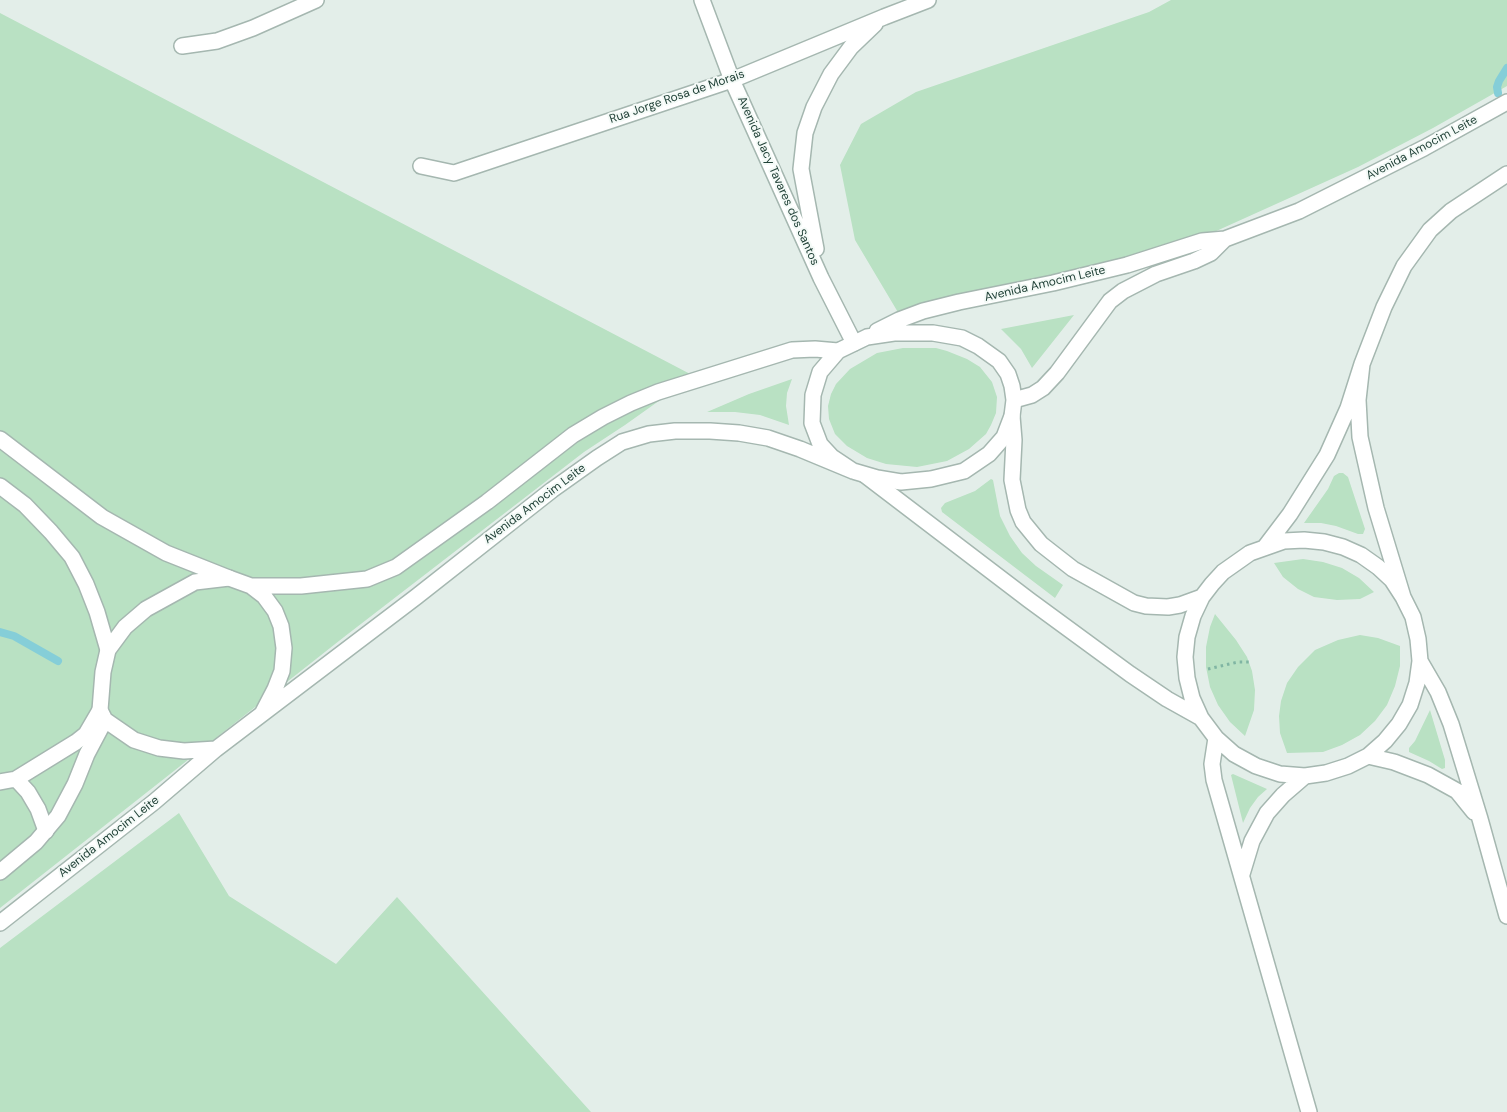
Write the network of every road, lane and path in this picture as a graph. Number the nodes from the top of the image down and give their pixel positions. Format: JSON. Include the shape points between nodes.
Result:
{"nodes":[{"id":1,"x":316,"y":0,"type":"edge"},
{"id":2,"x":702,"y":0,"type":"edge"},
{"id":3,"x":928,"y":0,"type":"edge"},
{"id":4,"x":884,"y":16,"type":"junction"},
{"id":5,"x":182,"y":46,"type":"dead end"},
{"id":6,"x":732,"y":80,"type":"junction"},
{"id":7,"x":1507,"y":102,"type":"edge"},
{"id":8,"x":421,"y":166,"type":"dead end"},
{"id":9,"x":1507,"y":174,"type":"edge"},
{"id":10,"x":1225,"y":239,"type":"junction"},
{"id":11,"x":822,"y":278,"type":"junction"},
{"id":12,"x":861,"y":340,"type":"junction"},
{"id":13,"x":838,"y":351,"type":"junction"},
{"id":14,"x":1362,"y":364,"type":"junction"},
{"id":15,"x":1014,"y":400,"type":"junction"},
{"id":16,"x":1012,"y":416,"type":"junction"},
{"id":17,"x":0,"y":439,"type":"edge"},
{"id":18,"x":859,"y":473,"type":"junction"},
{"id":19,"x":0,"y":486,"type":"edge"},
{"id":20,"x":1265,"y":547,"type":"junction"},
{"id":21,"x":229,"y":578,"type":"junction"},
{"id":22,"x":251,"y":586,"type":"junction"},
{"id":23,"x":1202,"y":597,"type":"junction"},
{"id":24,"x":1403,"y":597,"type":"junction"},
{"id":25,"x":108,"y":650,"type":"junction"},
{"id":26,"x":1420,"y":661,"type":"junction"},
{"id":27,"x":1249,"y":662,"type":"dead end"},
{"id":28,"x":1187,"y":675,"type":"junction"},
{"id":29,"x":262,"y":714,"type":"junction"},
{"id":30,"x":103,"y":715,"type":"junction"},
{"id":31,"x":1201,"y":718,"type":"junction"},
{"id":32,"x":1216,"y":738,"type":"junction"},
{"id":33,"x":216,"y":748,"type":"junction"},
{"id":34,"x":1368,"y":756,"type":"junction"},
{"id":35,"x":1305,"y":776,"type":"junction"},
{"id":36,"x":16,"y":778,"type":"junction"},
{"id":37,"x":0,"y":782,"type":"edge"},
{"id":38,"x":1480,"y":819,"type":"junction"},
{"id":39,"x":46,"y":832,"type":"junction"},
{"id":40,"x":0,"y":872,"type":"edge"},
{"id":41,"x":1242,"y":874,"type":"junction"},
{"id":42,"x":1507,"y":916,"type":"edge"},
{"id":43,"x":0,"y":923,"type":"edge"},
{"id":44,"x":1309,"y":1112,"type":"edge"}],
"edges":[{"from":1,"to":5,"type":"street","via":[[217,41]]},
{"from":2,"to":6,"type":"street","name":"Avenida Jacy Tavares dos Santos"},
{"from":3,"to":4,"type":"street","name":"Rua Jorge Rosa de Morais"},
{"from":4,"to":6,"type":"street","name":"Rua Jorge Rosa de Morais"},
{"from":4,"to":11,"type":"street","name":"Avenida Jacy Tavares dos Santos","via":[[851,47],[831,74],[804,134],[801,169]]},
{"from":6,"to":8,"type":"street","name":"Rua Jorge Rosa de Morais","via":[[454,173]]},
{"from":6,"to":11,"type":"street","name":"Avenida Jacy Tavares dos Santos"},
{"from":7,"to":10,"type":"street","name":"Avenida Amocim Leite","via":[[1308,207]]},
{"from":9,"to":14,"type":"street","via":[[1451,211],[1430,230],[1404,266]]},
{"from":10,"to":12,"type":"street","name":"Avenida Amocim Leite","via":[[1202,242],[1127,265],[1010,293],[922,311]]},
{"from":10,"to":15,"type":"street","name":"Avenida Amocim Leite","via":[[1211,253],[1156,274],[1123,291],[1110,301],[1057,374],[1043,388]]},
{"from":11,"to":12,"type":"street","name":"Avenida Jacy Tavares dos Santos"},
{"from":12,"to":13,"type":"street","name":"Avenida Amocim Leite"},
{"from":12,"to":15,"type":"street","name":"Avenida Amocim Leite","via":[[894,333],[933,332],[962,338],[999,361],[1008,374]]},
{"from":13,"to":18,"type":"street","name":"Avenida Amocim Leite","via":[[820,372],[813,395],[812,423],[820,444],[832,457]]},
{"from":13,"to":22,"type":"street","name":"Avenida Amocim Leite","via":[[792,350],[658,392],[603,417],[573,435],[396,567],[367,579],[301,586]]},
{"from":14,"to":20,"type":"street","via":[[1348,408],[1327,455]]},
{"from":14,"to":24,"type":"street","via":[[1358,400],[1360,437],[1376,508]]},
{"from":15,"to":16,"type":"street","name":"Avenida Amocim Leite"},
{"from":16,"to":18,"type":"street","name":"Avenida Amocim Leite","via":[[1004,437],[989,454],[964,471],[901,482]]},
{"from":16,"to":23,"type":"street","via":[[1012,480],[1018,510],[1022,522],[1041,544],[1073,569],[1134,603],[1168,607]]},
{"from":17,"to":21,"type":"street","via":[[102,517],[166,553]]},
{"from":18,"to":29,"type":"street","name":"Avenida Amocim Leite","via":[[768,438],[739,433],[675,431],[622,442],[552,490]]},
{"from":18,"to":31,"type":"street","via":[[1130,674]]},
{"from":19,"to":25,"type":"street","via":[[25,506],[72,557],[97,612]]},
{"from":20,"to":23,"type":"street","via":[[1236,561]]},
{"from":20,"to":24,"type":"street","via":[[1304,540],[1343,547],[1378,567]]},
{"from":21,"to":22,"type":"street","name":"Avenida Amocim Leite"},
{"from":21,"to":25,"type":"street","name":"Avenida Amocim Leite","via":[[195,582],[146,609]]},
{"from":22,"to":29,"type":"street","name":"Avenida Amocim Leite","via":[[275,611],[284,648],[282,671]]},
{"from":23,"to":28,"type":"street","via":[[1187,637]]},
{"from":24,"to":26,"type":"street","via":[[1413,617]]},
{"from":25,"to":30,"type":"street","name":"Avenida Amocim Leite","via":[[103,672]]},
{"from":26,"to":34,"type":"street","via":[[1410,705],[1385,742]]},
{"from":26,"to":38,"type":"street","via":[[1451,724]]},
{"from":27,"to":28,"type":"path","via":[[1229,663]]},
{"from":28,"to":31,"type":"street"},
{"from":29,"to":33,"type":"street","name":"Avenida Amocim Leite"},
{"from":30,"to":33,"type":"street","via":[[134,740],[160,748]]},
{"from":30,"to":36,"type":"street","via":[[76,742]]},
{"from":30,"to":39,"type":"street","name":"Avenida Amocim Leite","via":[[66,803]]},
{"from":31,"to":32,"type":"street"},
{"from":32,"to":35,"type":"street","via":[[1234,754],[1256,766],[1280,774]]},
{"from":32,"to":41,"type":"street","via":[[1212,764],[1214,780]]},
{"from":33,"to":43,"type":"street","name":"Avenida Amocim Leite","via":[[154,802]]},
{"from":34,"to":35,"type":"street","via":[[1334,771]]},
{"from":34,"to":38,"type":"street","via":[[1428,775],[1458,791]]},
{"from":35,"to":41,"type":"street","via":[[1267,813],[1252,841]]},
{"from":36,"to":37,"type":"street"},
{"from":36,"to":39,"type":"street","via":[[38,809]]},
{"from":38,"to":42,"type":"street"},
{"from":39,"to":40,"type":"street","name":"Avenida Amocim Leite"},
{"from":41,"to":44,"type":"street"}]}
